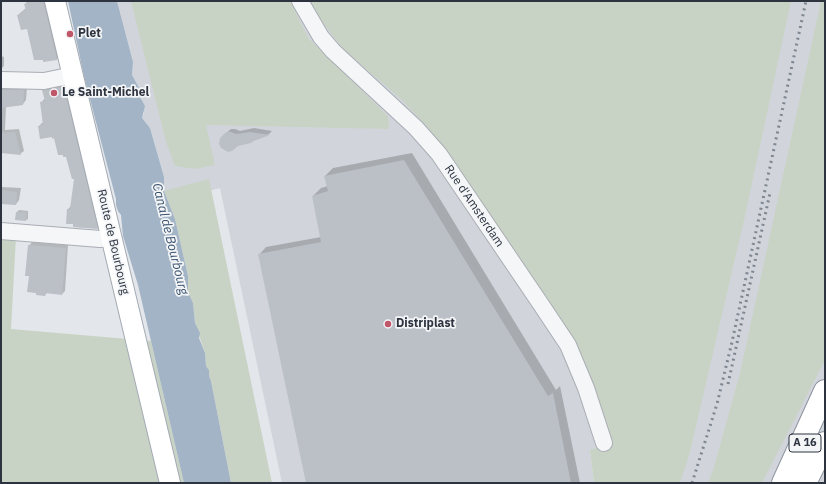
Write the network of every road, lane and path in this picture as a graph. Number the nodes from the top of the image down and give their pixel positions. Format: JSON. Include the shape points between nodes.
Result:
{"nodes":[{"id":1,"x":55,"y":1,"type":"edge"},
{"id":2,"x":300,"y":1,"type":"edge"},
{"id":3,"x":73,"y":75,"type":"junction"},
{"id":4,"x":5,"y":80,"type":"edge"},
{"id":5,"x":1,"y":231,"type":"edge"},
{"id":6,"x":112,"y":238,"type":"junction"},
{"id":7,"x":825,"y":392,"type":"edge"},
{"id":8,"x":825,"y":402,"type":"edge"},
{"id":9,"x":604,"y":443,"type":"dead end"},
{"id":10,"x":822,"y":450,"type":"edge"},
{"id":11,"x":170,"y":483,"type":"edge"},
{"id":12,"x":784,"y":483,"type":"edge"},
{"id":13,"x":805,"y":483,"type":"edge"}],
"edges":[{"from":1,"to":3,"type":"main road","name":"Route de Bourbourg"},
{"from":2,"to":9,"type":"street","name":"Rue d'Amsterdam","via":[[321,36],[334,51],[419,131],[439,154],[568,345],[586,388]]},
{"from":3,"to":4,"type":"street","via":[[44,81]]},
{"from":3,"to":6,"type":"main road","name":"Route de Bourbourg"},
{"from":5,"to":6,"type":"street"},
{"from":6,"to":11,"type":"main road","name":"Route de Bourbourg"},
{"from":7,"to":12,"type":"highway"},
{"from":8,"to":12,"type":"highway","number":"A 16"},
{"from":10,"to":13,"type":"highway","number":"A 16"}]}
